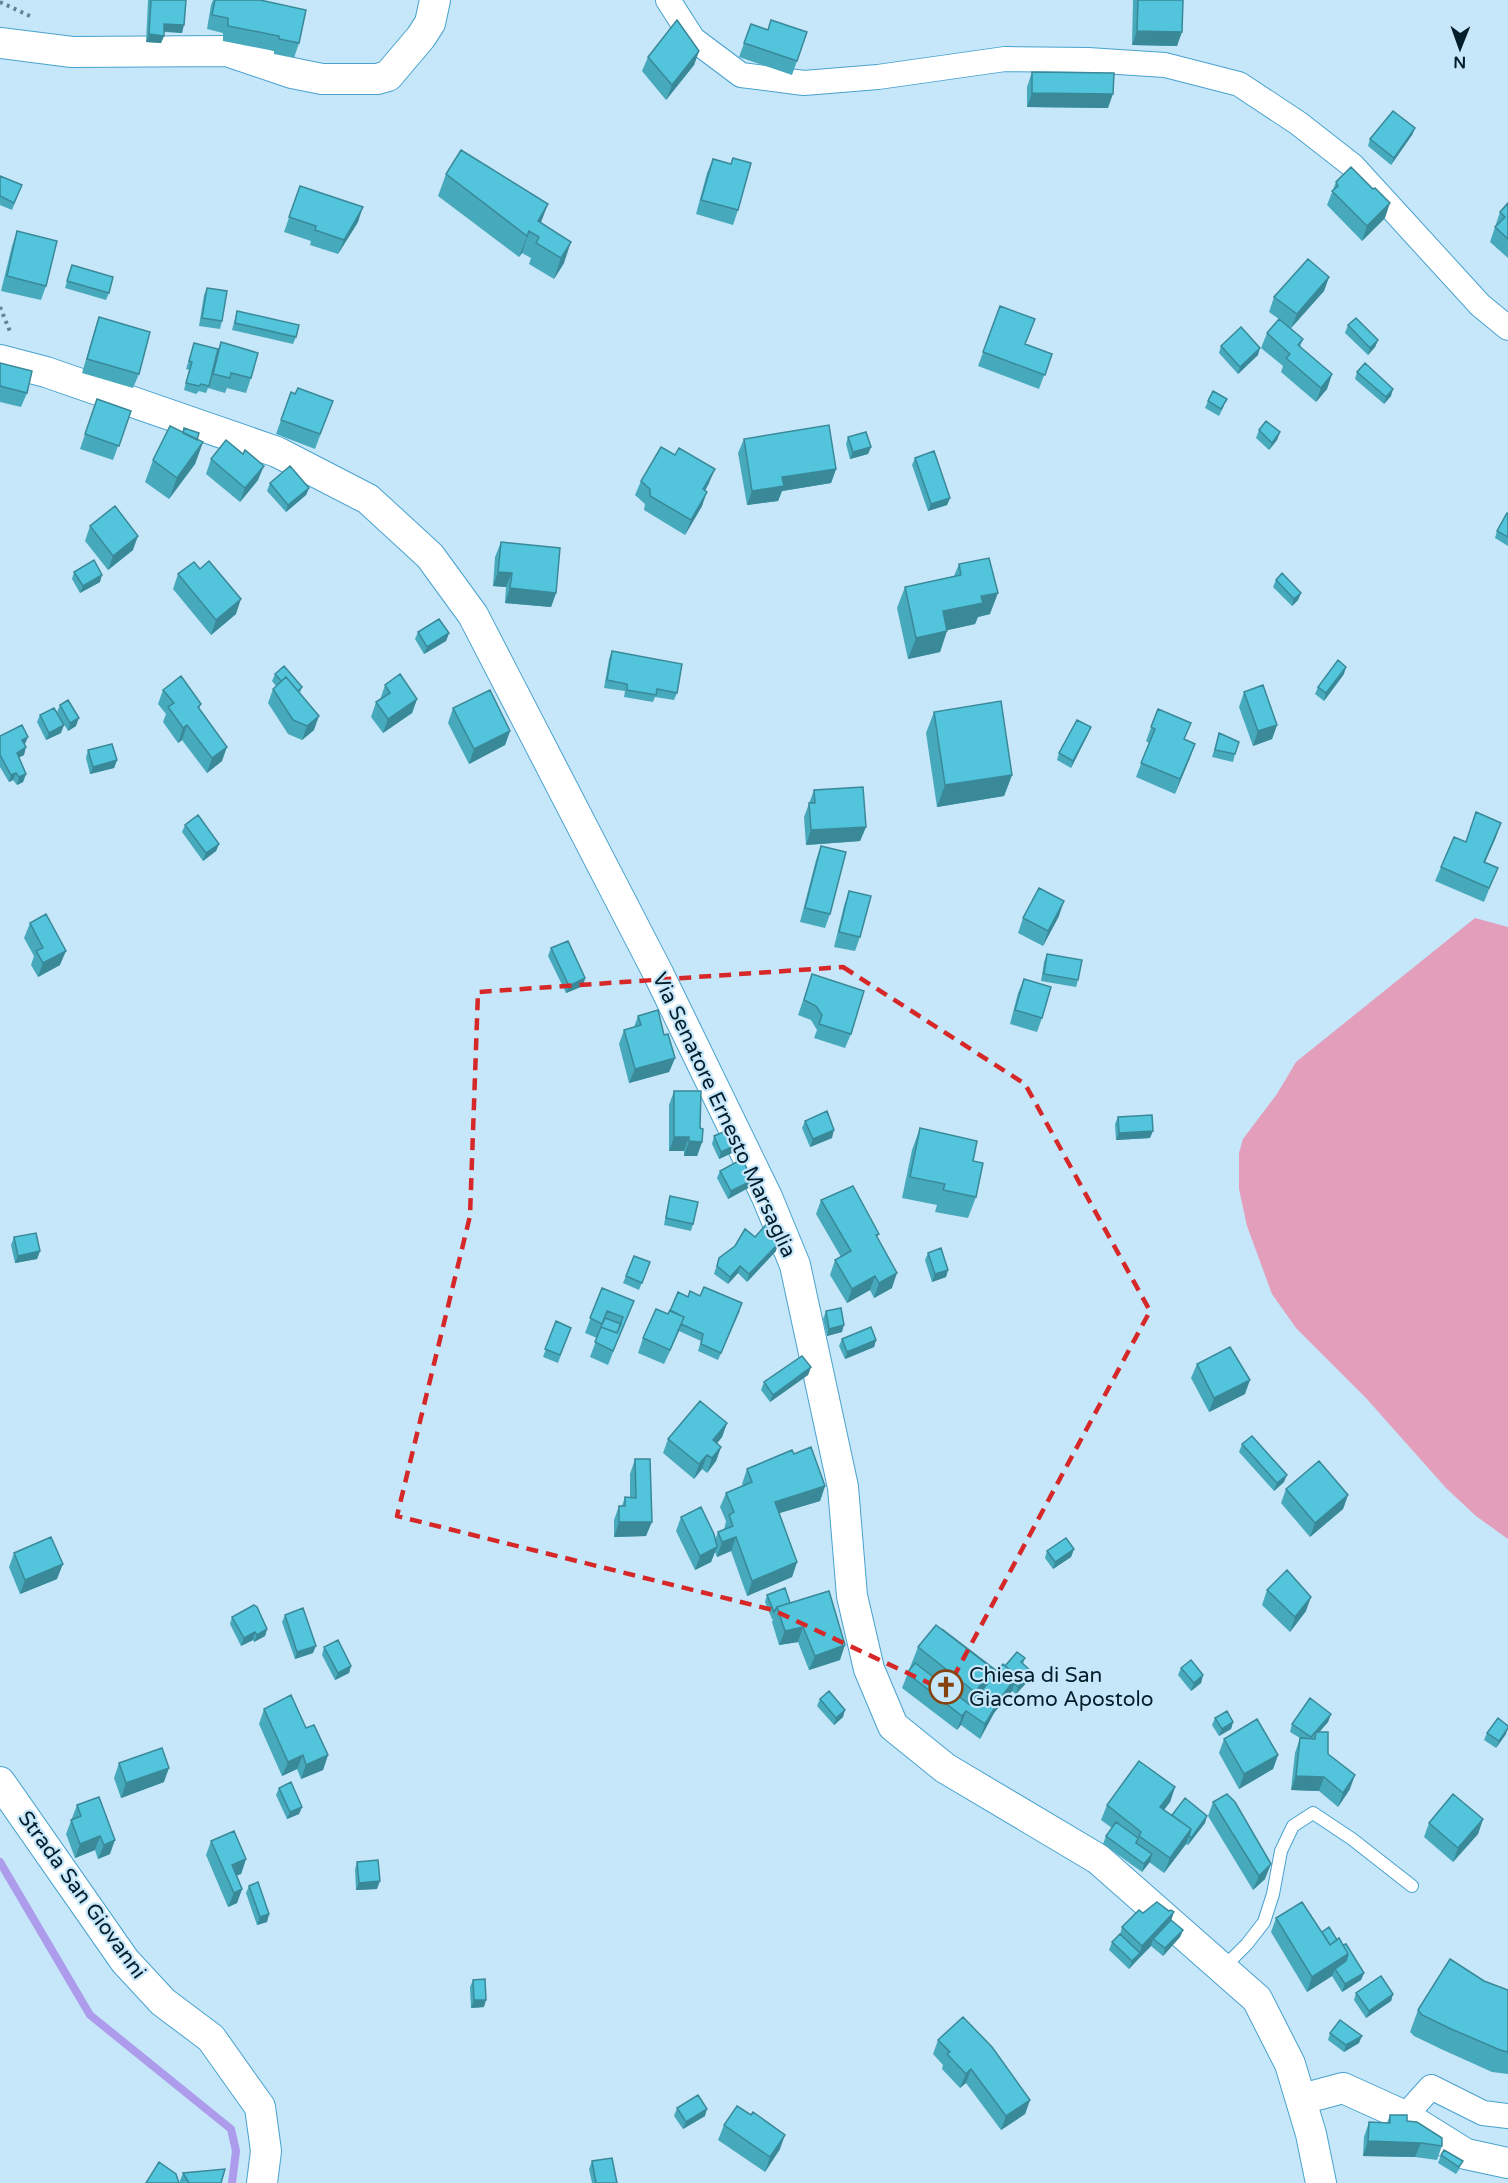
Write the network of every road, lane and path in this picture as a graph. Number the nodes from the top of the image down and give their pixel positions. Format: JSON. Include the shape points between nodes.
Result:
{"nodes":[{"id":1,"x":435,"y":0,"type":"edge"},
{"id":2,"x":668,"y":0,"type":"edge"},
{"id":3,"x":0,"y":43,"type":"edge"},
{"id":4,"x":1508,"y":328,"type":"edge"},
{"id":5,"x":0,"y":360,"type":"edge"},
{"id":6,"x":0,"y":1782,"type":"edge"},
{"id":7,"x":1412,"y":1886,"type":"dead end"},
{"id":8,"x":1222,"y":1969,"type":"junction"},
{"id":9,"x":1302,"y":2099,"type":"junction"},
{"id":10,"x":1405,"y":2116,"type":"junction"},
{"id":11,"x":1508,"y":2116,"type":"edge"},
{"id":12,"x":1508,"y":2163,"type":"edge"},
{"id":13,"x":262,"y":2183,"type":"edge"},
{"id":14,"x":1321,"y":2183,"type":"edge"}],
"edges":[{"from":1,"to":3,"type":"street","via":[[430,24],[422,37],[388,76],[377,79],[322,79],[227,51],[72,52]]},
{"from":2,"to":4,"type":"street","via":[[693,39],[741,75],[804,83],[1005,59],[1089,60],[1165,65],[1239,84],[1353,166],[1480,305]]},
{"from":5,"to":8,"type":"street","name":"Via Senatore Ernesto Marsaglia","via":[[46,372],[277,452],[368,499],[430,556],[472,615],[659,975],[767,1197],[795,1265],[843,1487],[852,1596],[869,1669],[893,1726],[945,1768],[1098,1859]]},
{"from":6,"to":13,"type":"street","name":"Strada San Giovanni","via":[[125,1961],[163,2002],[211,2038],[261,2107],[266,2151]]},
{"from":7,"to":8,"type":"lane","via":[[1313,1813],[1293,1826],[1281,1851],[1264,1922]]},
{"from":8,"to":9,"type":"street","name":"Via Senatore Ernesto Marsaglia","via":[[1257,1999],[1290,2064]]},
{"from":9,"to":10,"type":"street","via":[[1343,2088]]},
{"from":9,"to":14,"type":"street","name":"Via Senatore Ernesto Marsaglia"},
{"from":10,"to":11,"type":"street","via":[[1431,2087],[1483,2112]]},
{"from":10,"to":12,"type":"street","via":[[1466,2154]]}]}
